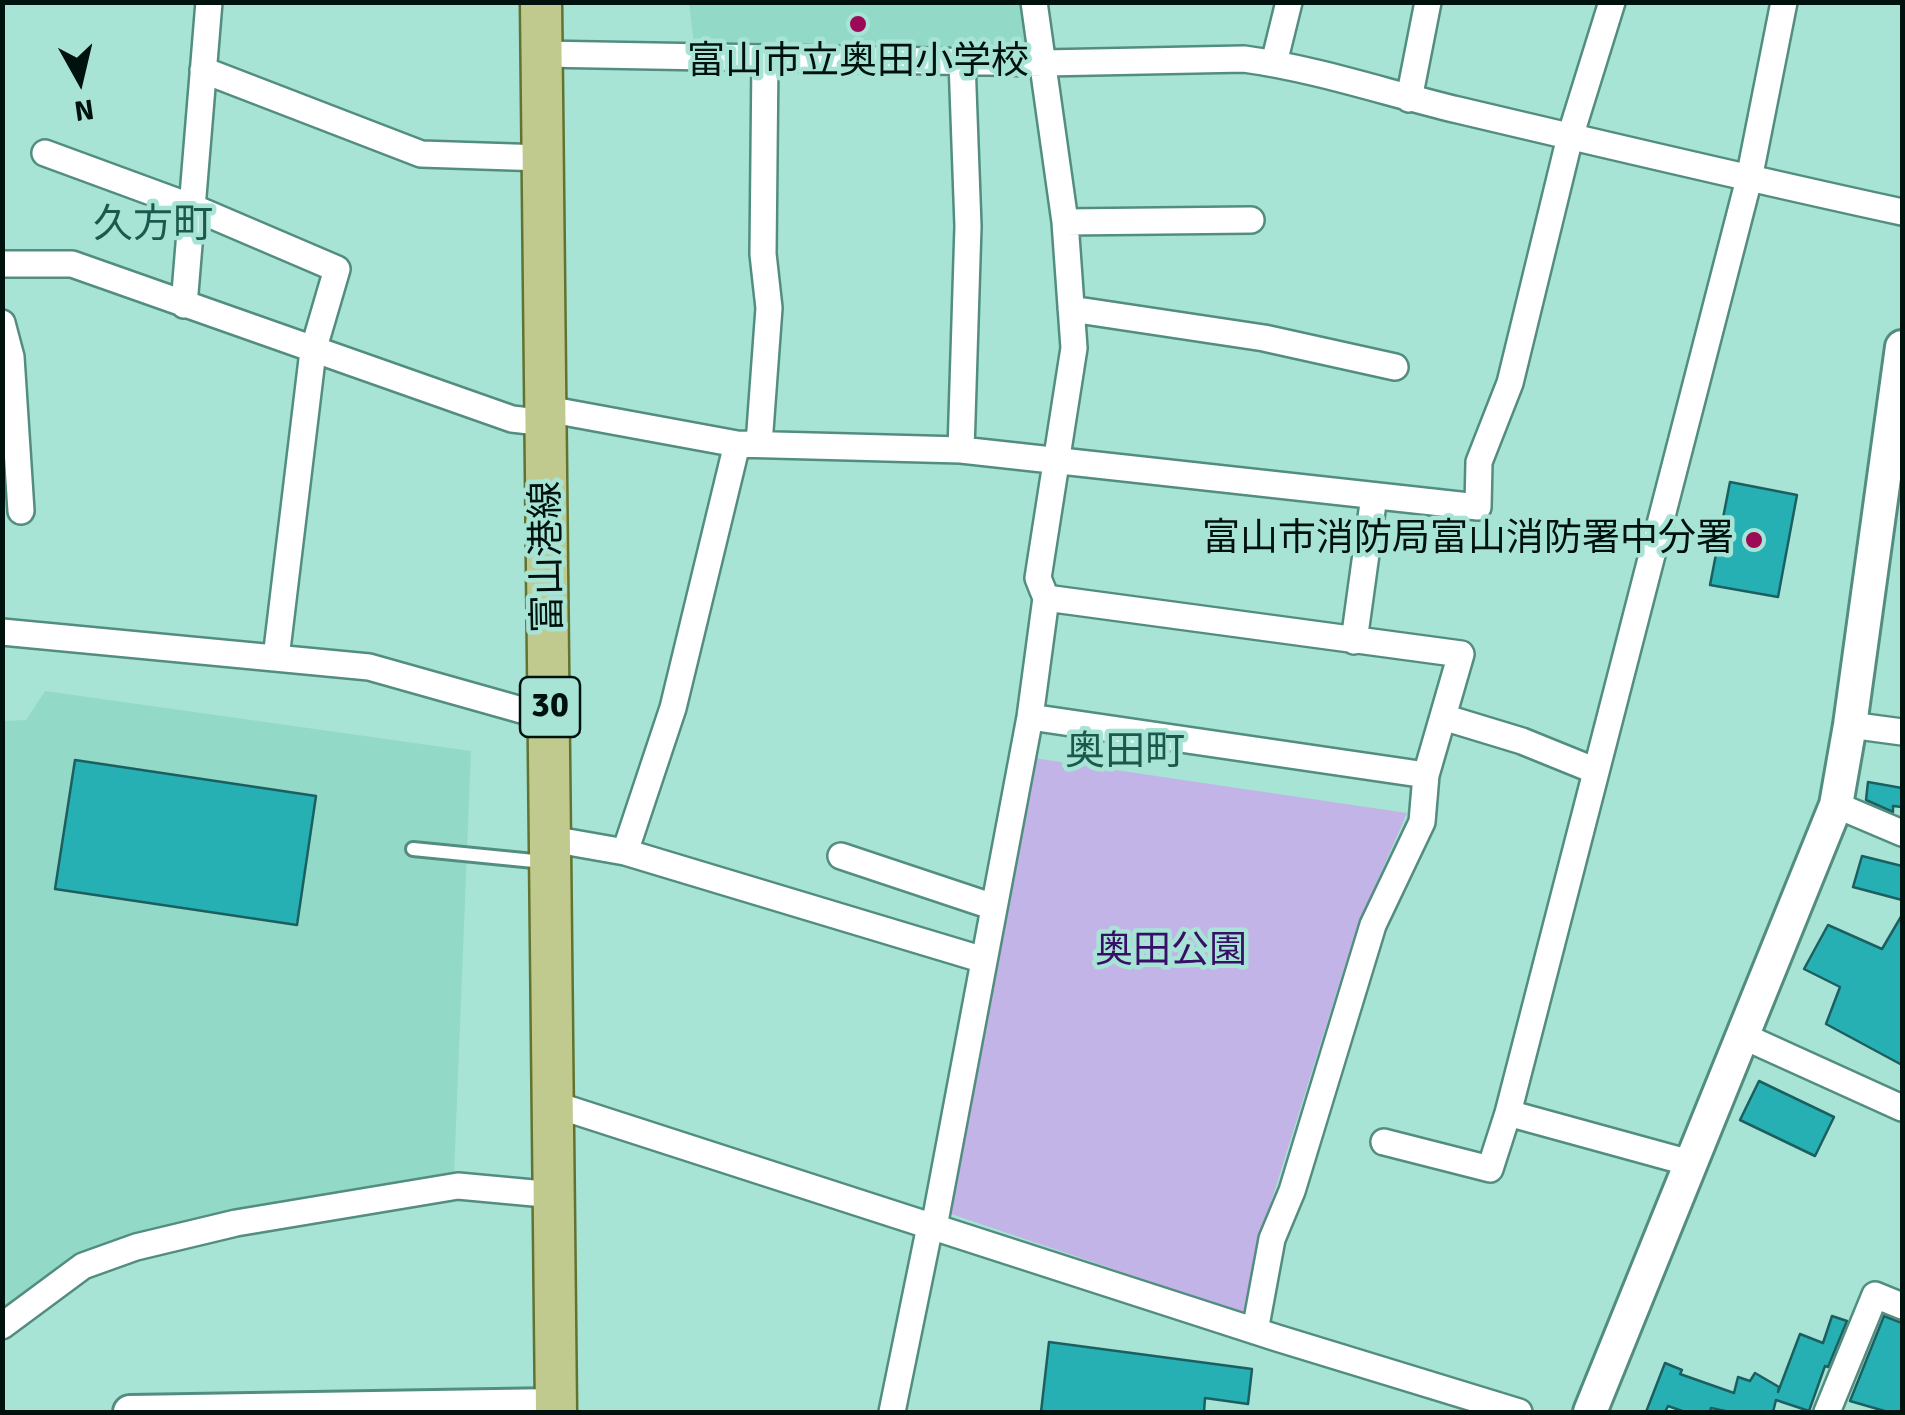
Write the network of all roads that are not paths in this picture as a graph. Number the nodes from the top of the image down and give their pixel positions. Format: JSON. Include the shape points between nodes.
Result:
{"nodes":[{"id":1,"x":209,"y":2,"type":"edge"},
{"id":2,"x":541,"y":2,"type":"edge"},
{"id":3,"x":1034,"y":2,"type":"edge"},
{"id":4,"x":1289,"y":2,"type":"edge"},
{"id":5,"x":1428,"y":2,"type":"edge"},
{"id":6,"x":1612,"y":2,"type":"edge"},
{"id":7,"x":1784,"y":2,"type":"edge"},
{"id":8,"x":541,"y":54,"type":"junction"},
{"id":9,"x":765,"y":58,"type":"junction"},
{"id":10,"x":962,"y":61,"type":"junction"},
{"id":11,"x":1044,"y":63,"type":"junction"},
{"id":12,"x":1274,"y":63,"type":"junction"},
{"id":13,"x":203,"y":70,"type":"junction"},
{"id":14,"x":1409,"y":98,"type":"junction"},
{"id":15,"x":1570,"y":137,"type":"junction"},
{"id":16,"x":45,"y":154,"type":"dead end"},
{"id":17,"x":543,"y":158,"type":"junction"},
{"id":18,"x":1749,"y":179,"type":"junction"},
{"id":19,"x":192,"y":207,"type":"junction"},
{"id":20,"x":1902,"y":212,"type":"edge"},
{"id":21,"x":1251,"y":220,"type":"dead end"},
{"id":22,"x":1066,"y":222,"type":"junction"},
{"id":23,"x":2,"y":264,"type":"edge"},
{"id":24,"x":184,"y":305,"type":"junction"},
{"id":25,"x":1071,"y":309,"type":"junction"},
{"id":26,"x":2,"y":324,"type":"edge"},
{"id":27,"x":1902,"y":347,"type":"edge"},
{"id":28,"x":313,"y":351,"type":"junction"},
{"id":29,"x":1396,"y":367,"type":"dead end"},
{"id":30,"x":547,"y":416,"type":"junction"},
{"id":31,"x":748,"y":444,"type":"junction"},
{"id":32,"x":961,"y":450,"type":"junction"},
{"id":33,"x":1057,"y":460,"type":"junction"},
{"id":34,"x":1894,"y":461,"type":"edge"},
{"id":35,"x":1374,"y":496,"type":"junction"},
{"id":36,"x":21,"y":511,"type":"dead end"},
{"id":37,"x":1046,"y":598,"type":"junction"},
{"id":38,"x":2,"y":632,"type":"edge"},
{"id":39,"x":1354,"y":641,"type":"junction"},
{"id":40,"x":276,"y":658,"type":"junction"},
{"id":41,"x":1442,"y":717,"type":"junction"},
{"id":42,"x":550,"y":718,"type":"junction"},
{"id":43,"x":1030,"y":718,"type":"junction"},
{"id":44,"x":1850,"y":725,"type":"junction"},
{"id":45,"x":1902,"y":732,"type":"edge"},
{"id":46,"x":1596,"y":770,"type":"junction"},
{"id":47,"x":1426,"y":775,"type":"junction"},
{"id":48,"x":1836,"y":805,"type":"junction"},
{"id":49,"x":1902,"y":833,"type":"edge"},
{"id":50,"x":413,"y":848,"type":"dead end"},
{"id":51,"x":551,"y":851,"type":"junction"},
{"id":52,"x":625,"y":852,"type":"junction"},
{"id":53,"x":841,"y":856,"type":"dead end"},
{"id":54,"x":994,"y":907,"type":"junction"},
{"id":55,"x":984,"y":960,"type":"junction"},
{"id":56,"x":1743,"y":1036,"type":"junction"},
{"id":57,"x":553,"y":1104,"type":"junction"},
{"id":58,"x":1902,"y":1108,"type":"edge"},
{"id":59,"x":1508,"y":1113,"type":"junction"},
{"id":60,"x":1384,"y":1142,"type":"dead end"},
{"id":61,"x":1690,"y":1162,"type":"junction"},
{"id":62,"x":555,"y":1195,"type":"junction"},
{"id":63,"x":932,"y":1227,"type":"junction"},
{"id":64,"x":1902,"y":1306,"type":"edge"},
{"id":65,"x":2,"y":1326,"type":"edge"},
{"id":66,"x":1255,"y":1331,"type":"junction"},
{"id":67,"x":556,"y":1409,"type":"edge"},
{"id":68,"x":1836,"y":1410,"type":"edge"},
{"id":69,"x":335,"y":1411,"type":"edge"},
{"id":70,"x":130,"y":1412,"type":"edge"},
{"id":71,"x":193,"y":1412,"type":"edge"},
{"id":72,"x":892,"y":1412,"type":"edge"},
{"id":73,"x":1519,"y":1412,"type":"edge"},
{"id":74,"x":1590,"y":1412,"type":"edge"}],
"edges":[{"from":1,"to":13,"type":"street"},
{"from":2,"to":8,"type":"main road","name":"富山港線","number":"30"},
{"from":3,"to":11,"type":"street"},
{"from":4,"to":12,"type":"street"},
{"from":5,"to":14,"type":"street"},
{"from":6,"to":15,"type":"street"},
{"from":7,"to":18,"type":"street"},
{"from":8,"to":9,"type":"street"},
{"from":8,"to":17,"type":"main road","name":"富山港線","number":"30"},
{"from":9,"to":10,"type":"street"},
{"from":9,"to":31,"type":"street","via":[[769,308]]},
{"from":10,"to":11,"type":"street"},
{"from":10,"to":32,"type":"street","via":[[968,226]]},
{"from":11,"to":12,"type":"street"},
{"from":11,"to":22,"type":"street"},
{"from":12,"to":14,"type":"street"},
{"from":13,"to":17,"type":"street","via":[[421,154]]},
{"from":13,"to":19,"type":"street"},
{"from":14,"to":15,"type":"street"},
{"from":15,"to":18,"type":"street"},
{"from":15,"to":35,"type":"street","via":[[1510,382],[1478,462],[1478,508]]},
{"from":16,"to":19,"type":"street"},
{"from":17,"to":30,"type":"main road","name":"富山港線","number":"30"},
{"from":18,"to":20,"type":"street"},
{"from":18,"to":46,"type":"street"},
{"from":19,"to":24,"type":"street"},
{"from":19,"to":28,"type":"street","via":[[337,268]]},
{"from":21,"to":22,"type":"street"},
{"from":22,"to":25,"type":"street"},
{"from":23,"to":24,"type":"street","via":[[72,264]]},
{"from":24,"to":28,"type":"street"},
{"from":25,"to":29,"type":"street","via":[[1264,338]]},
{"from":25,"to":33,"type":"street","via":[[1074,348]]},
{"from":26,"to":36,"type":"street","via":[[11,358]]},
{"from":27,"to":34,"type":"street"},
{"from":28,"to":30,"type":"street","via":[[512,420]]},
{"from":28,"to":40,"type":"street"},
{"from":30,"to":31,"type":"street"},
{"from":30,"to":42,"type":"main road","name":"富山港線","number":"30"},
{"from":31,"to":32,"type":"street"},
{"from":31,"to":52,"type":"street"},
{"from":32,"to":33,"type":"street"},
{"from":33,"to":35,"type":"street"},
{"from":33,"to":37,"type":"street","via":[[1038,578]]},
{"from":34,"to":44,"type":"street"},
{"from":35,"to":39,"type":"street"},
{"from":37,"to":39,"type":"street"},
{"from":37,"to":43,"type":"street"},
{"from":38,"to":40,"type":"street"},
{"from":39,"to":41,"type":"street","via":[[1461,654]]},
{"from":40,"to":42,"type":"street","via":[[369,667]]},
{"from":41,"to":46,"type":"street"},
{"from":41,"to":47,"type":"street"},
{"from":42,"to":51,"type":"main road","name":"富山港線","number":"30"},
{"from":43,"to":47,"type":"street"},
{"from":43,"to":54,"type":"street"},
{"from":44,"to":45,"type":"street"},
{"from":44,"to":48,"type":"street"},
{"from":46,"to":59,"type":"street"},
{"from":47,"to":66,"type":"street","via":[[1422,822],[1373,924],[1272,1240]]},
{"from":48,"to":49,"type":"street"},
{"from":48,"to":56,"type":"street"},
{"from":50,"to":51,"type":"lane"},
{"from":51,"to":52,"type":"street"},
{"from":51,"to":57,"type":"main road","name":"富山港線","number":"30"},
{"from":52,"to":55,"type":"street"},
{"from":53,"to":54,"type":"street"},
{"from":54,"to":55,"type":"street"},
{"from":55,"to":63,"type":"street"},
{"from":56,"to":58,"type":"street"},
{"from":56,"to":61,"type":"street"},
{"from":57,"to":62,"type":"main road","name":"富山港線","number":"30"},
{"from":57,"to":63,"type":"street"},
{"from":59,"to":60,"type":"street","via":[[1490,1169]]},
{"from":59,"to":61,"type":"street"},
{"from":61,"to":74,"type":"street"},
{"from":62,"to":65,"type":"street","via":[[458,1186],[236,1223],[83,1266]]},
{"from":62,"to":67,"type":"main road","name":"富山港線","number":"30"},
{"from":63,"to":66,"type":"street"},
{"from":63,"to":72,"type":"street"},
{"from":64,"to":68,"type":"street","via":[[1875,1295]]},
{"from":66,"to":73,"type":"street"},
{"from":67,"to":69,"type":"street"},
{"from":69,"to":71,"type":"street"},
{"from":70,"to":71,"type":"street"}]}
